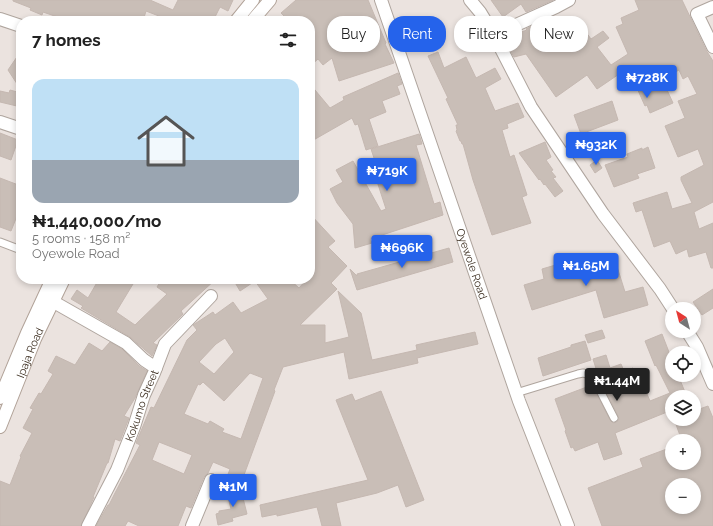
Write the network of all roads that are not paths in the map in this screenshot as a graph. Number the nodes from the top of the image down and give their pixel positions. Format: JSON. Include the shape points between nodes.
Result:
{"nodes":[{"id":1,"x":252,"y":0,"type":"edge"},
{"id":2,"x":270,"y":0,"type":"edge"},
{"id":3,"x":381,"y":0,"type":"edge"},
{"id":4,"x":470,"y":0,"type":"edge"},
{"id":5,"x":570,"y":0,"type":"edge"},
{"id":6,"x":713,"y":7,"type":"edge"},
{"id":7,"x":240,"y":16,"type":"edge"},
{"id":8,"x":256,"y":16,"type":"edge"},
{"id":9,"x":482,"y":16,"type":"edge"},
{"id":10,"x":0,"y":19,"type":"edge"},
{"id":11,"x":522,"y":23,"type":"edge"},
{"id":12,"x":16,"y":24,"type":"edge"},
{"id":13,"x":713,"y":47,"type":"edge"},
{"id":14,"x":503,"y":52,"type":"edge"},
{"id":15,"x":0,"y":122,"type":"edge"},
{"id":16,"x":16,"y":127,"type":"edge"},
{"id":17,"x":0,"y":242,"type":"edge"},
{"id":18,"x":16,"y":247,"type":"edge"},
{"id":19,"x":50,"y":284,"type":"edge"},
{"id":20,"x":61,"y":284,"type":"edge"},
{"id":21,"x":211,"y":296,"type":"dead end"},
{"id":22,"x":52,"y":301,"type":"junction"},
{"id":23,"x":668,"y":302,"type":"edge"},
{"id":24,"x":691,"y":338,"type":"edge"},
{"id":25,"x":156,"y":368,"type":"junction"},
{"id":26,"x":713,"y":384,"type":"edge"},
{"id":27,"x":516,"y":393,"type":"junction"},
{"id":28,"x":2,"y":399,"type":"edge"},
{"id":29,"x":614,"y":418,"type":"dead end"},
{"id":30,"x":0,"y":427,"type":"edge"},
{"id":31,"x":211,"y":480,"type":"dead end"},
{"id":32,"x":88,"y":526,"type":"edge"},
{"id":33,"x":192,"y":526,"type":"edge"},
{"id":34,"x":568,"y":526,"type":"edge"}],
"edges":[{"from":1,"to":7,"type":"street"},
{"from":2,"to":8,"type":"street"},
{"from":3,"to":27,"type":"street","name":"Oyewole Road"},
{"from":4,"to":9,"type":"street"},
{"from":5,"to":11,"type":"street"},
{"from":6,"to":13,"type":"street","via":[[697,14]]},
{"from":10,"to":12,"type":"street"},
{"from":14,"to":23,"type":"street","via":[[530,106]]},
{"from":15,"to":16,"type":"street"},
{"from":17,"to":18,"type":"lane"},
{"from":19,"to":28,"type":"street","name":"Ipaja Road","via":[[24,340]]},
{"from":20,"to":22,"type":"street","name":"Ipaja Road"},
{"from":21,"to":25,"type":"street","name":"Kokumo Street","via":[[165,344]]},
{"from":22,"to":25,"type":"street","via":[[126,343]]},
{"from":22,"to":28,"type":"street","name":"Ipaja Road"},
{"from":24,"to":26,"type":"street"},
{"from":25,"to":32,"type":"street","name":"Kokumo Street","via":[[117,470]]},
{"from":27,"to":29,"type":"lane","via":[[578,374],[592,375]]},
{"from":27,"to":34,"type":"street","name":"Oyewole Road"},
{"from":28,"to":30,"type":"street","name":"Ipaja Road"},
{"from":31,"to":33,"type":"street"}]}
